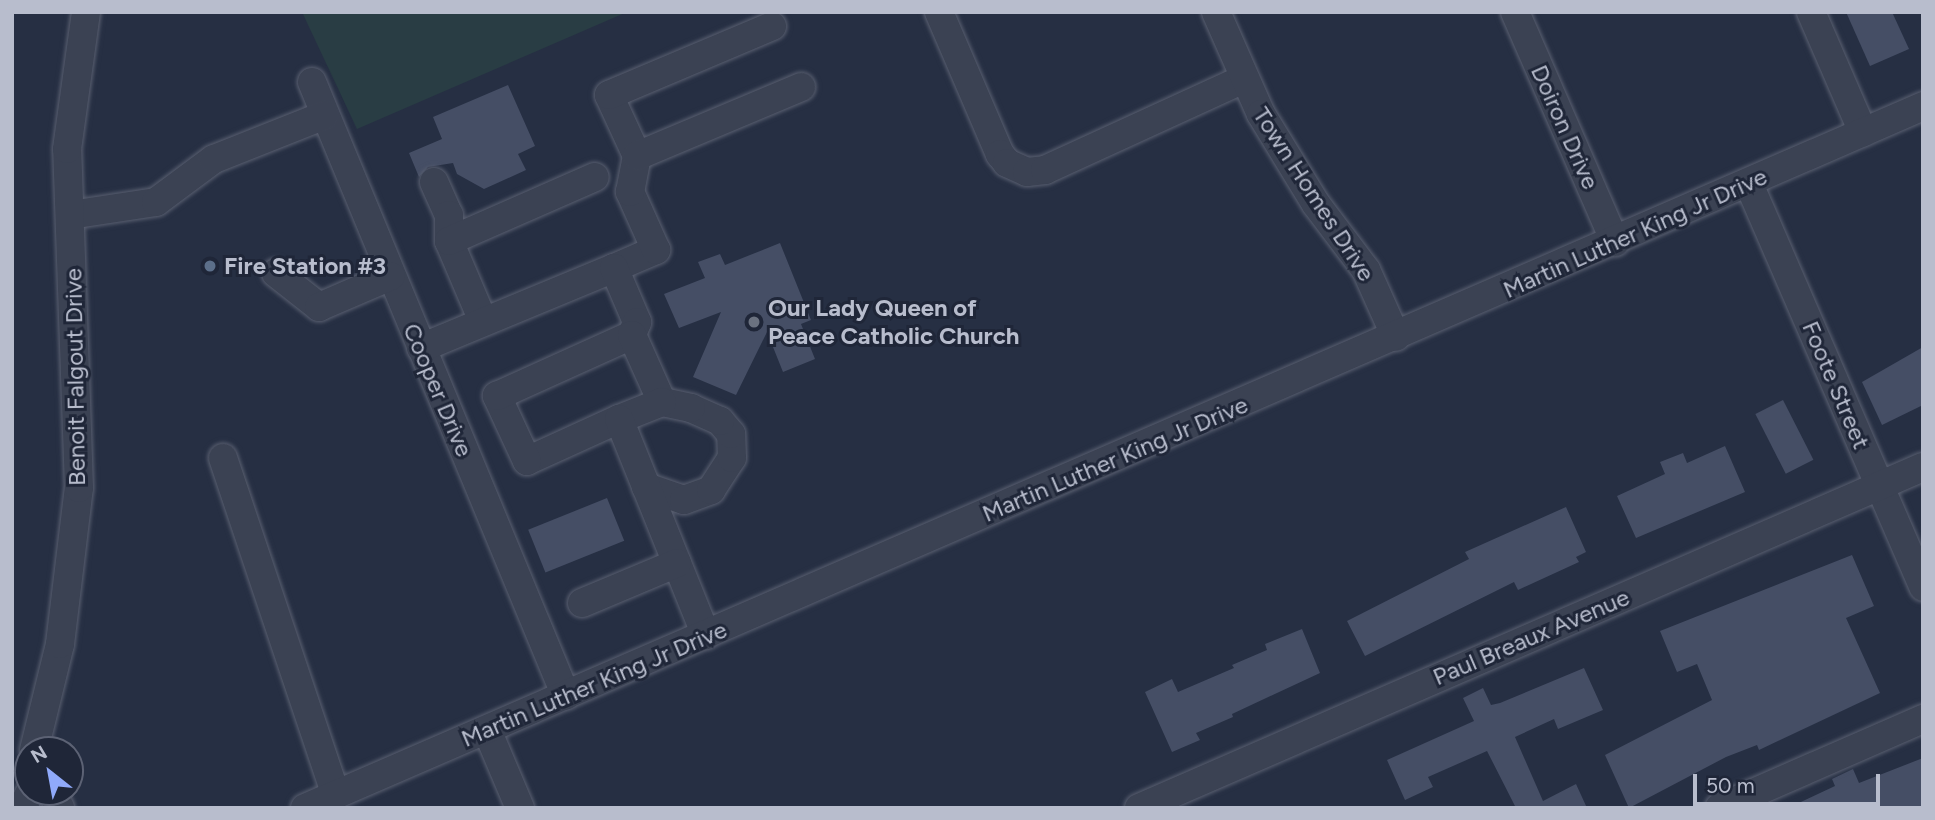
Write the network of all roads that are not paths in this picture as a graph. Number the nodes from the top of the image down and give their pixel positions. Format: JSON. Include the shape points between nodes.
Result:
{"nodes":[{"id":1,"x":86,"y":12,"type":"edge"},
{"id":2,"x":939,"y":12,"type":"edge"},
{"id":3,"x":1216,"y":12,"type":"edge"},
{"id":4,"x":1515,"y":12,"type":"edge"},
{"id":5,"x":1811,"y":12,"type":"edge"},
{"id":6,"x":772,"y":26,"type":"dead end"},
{"id":7,"x":1244,"y":79,"type":"junction"},
{"id":8,"x":312,"y":82,"type":"dead end"},
{"id":9,"x":801,"y":87,"type":"dead end"},
{"id":10,"x":1923,"y":106,"type":"edge"},
{"id":11,"x":325,"y":115,"type":"junction"},
{"id":12,"x":1863,"y":132,"type":"junction"},
{"id":13,"x":637,"y":156,"type":"junction"},
{"id":14,"x":595,"y":177,"type":"dead end"},
{"id":15,"x":434,"y":182,"type":"dead end"},
{"id":16,"x":1749,"y":184,"type":"junction"},
{"id":17,"x":70,"y":215,"type":"junction"},
{"id":18,"x":449,"y":241,"type":"junction"},
{"id":19,"x":1615,"y":242,"type":"junction"},
{"id":20,"x":614,"y":268,"type":"junction"},
{"id":21,"x":276,"y":273,"type":"dead end"},
{"id":22,"x":391,"y":276,"type":"junction"},
{"id":23,"x":484,"y":321,"type":"junction"},
{"id":24,"x":632,"y":335,"type":"junction"},
{"id":25,"x":1396,"y":337,"type":"junction"},
{"id":26,"x":421,"y":348,"type":"junction"},
{"id":27,"x":662,"y":401,"type":"junction"},
{"id":28,"x":619,"y":419,"type":"junction"},
{"id":29,"x":223,"y":458,"type":"dead end"},
{"id":30,"x":1923,"y":467,"type":"edge"},
{"id":31,"x":1879,"y":486,"type":"junction"},
{"id":32,"x":646,"y":487,"type":"junction"},
{"id":33,"x":677,"y":563,"type":"junction"},
{"id":34,"x":1923,"y":587,"type":"edge"},
{"id":35,"x":582,"y":603,"type":"dead end"},
{"id":36,"x":706,"y":635,"type":"junction"},
{"id":37,"x":566,"y":696,"type":"junction"},
{"id":38,"x":1923,"y":719,"type":"edge"},
{"id":39,"x":487,"y":730,"type":"junction"},
{"id":40,"x":37,"y":736,"type":"edge"},
{"id":41,"x":336,"y":795,"type":"junction"},
{"id":42,"x":1171,"y":801,"type":"edge"},
{"id":43,"x":305,"y":808,"type":"edge"},
{"id":44,"x":520,"y":808,"type":"edge"},
{"id":45,"x":1139,"y":808,"type":"edge"},
{"id":46,"x":1719,"y":808,"type":"edge"}],
"edges":[{"from":1,"to":17,"type":"street","name":"Benoit Falgout Drive","via":[[67,149]]},
{"from":2,"to":7,"type":"street","via":[[1000,154],[1007,163],[1027,172],[1045,170]]},
{"from":3,"to":7,"type":"street","name":"Town Homes Drive"},
{"from":4,"to":19,"type":"street","name":"Doiron Drive"},
{"from":5,"to":12,"type":"street"},
{"from":6,"to":13,"type":"street","via":[[609,95]]},
{"from":7,"to":25,"type":"street","name":"Town Homes Drive","via":[[1284,154],[1367,270]]},
{"from":8,"to":11,"type":"street","name":"Cooper Drive"},
{"from":9,"to":13,"type":"street"},
{"from":10,"to":12,"type":"street","name":"Martin Luther King Jr Drive"},
{"from":11,"to":17,"type":"street","via":[[214,159],[156,202]]},
{"from":11,"to":22,"type":"street","name":"Cooper Drive"},
{"from":12,"to":16,"type":"street","name":"Martin Luther King Jr Drive"},
{"from":13,"to":20,"type":"street","via":[[630,192],[656,250]]},
{"from":14,"to":18,"type":"street"},
{"from":15,"to":18,"type":"street","via":[[449,215]]},
{"from":16,"to":19,"type":"street","name":"Martin Luther King Jr Drive"},
{"from":16,"to":31,"type":"street","name":"Foote Street"},
{"from":17,"to":40,"type":"street","name":"Benoit Falgout Drive","via":[[79,488],[60,644]]},
{"from":18,"to":23,"type":"street"},
{"from":19,"to":25,"type":"street","name":"Martin Luther King Jr Drive"},
{"from":20,"to":23,"type":"street"},
{"from":20,"to":24,"type":"street","via":[[637,323]]},
{"from":21,"to":22,"type":"street","via":[[319,307]]},
{"from":22,"to":26,"type":"street","name":"Cooper Drive"},
{"from":23,"to":26,"type":"street"},
{"from":24,"to":27,"type":"street"},
{"from":24,"to":28,"type":"street","via":[[497,396],[527,461]]},
{"from":25,"to":36,"type":"street","name":"Martin Luther King Jr Drive"},
{"from":26,"to":37,"type":"street","name":"Cooper Drive"},
{"from":27,"to":28,"type":"street"},
{"from":27,"to":32,"type":"street","via":[[720,421],[731,433],[732,458],[723,479],[699,496],[684,500]]},
{"from":28,"to":32,"type":"street"},
{"from":29,"to":41,"type":"street"},
{"from":30,"to":31,"type":"street","name":"Paul Breaux Avenue"},
{"from":31,"to":34,"type":"street","name":"Foote Street"},
{"from":31,"to":42,"type":"street","name":"Paul Breaux Avenue"},
{"from":32,"to":33,"type":"street"},
{"from":33,"to":35,"type":"street"},
{"from":33,"to":36,"type":"street"},
{"from":36,"to":37,"type":"street","name":"Martin Luther King Jr Drive"},
{"from":37,"to":39,"type":"street","name":"Martin Luther King Jr Drive"},
{"from":38,"to":46,"type":"street"},
{"from":39,"to":41,"type":"street","name":"Martin Luther King Jr Drive"},
{"from":39,"to":44,"type":"street"},
{"from":41,"to":43,"type":"street","name":"Martin Luther King Jr Drive"},
{"from":42,"to":45,"type":"street","name":"Paul Breaux Avenue"}]}
